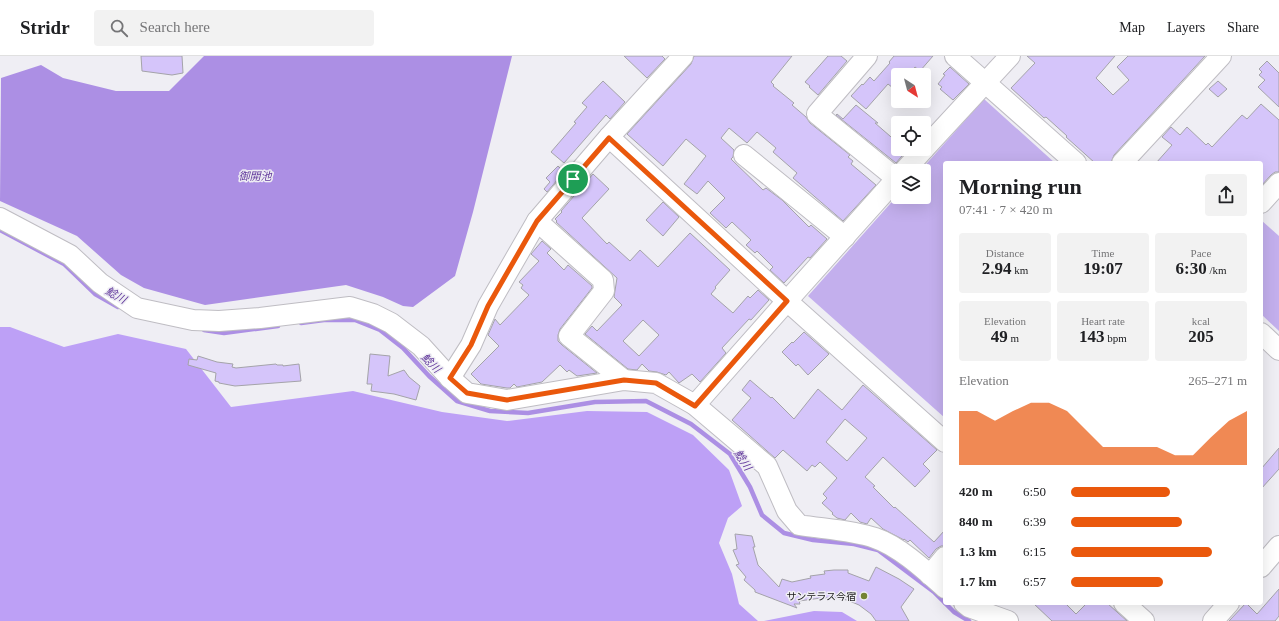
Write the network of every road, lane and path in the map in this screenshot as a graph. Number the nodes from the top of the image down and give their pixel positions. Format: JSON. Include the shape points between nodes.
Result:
{"nodes":[{"id":1,"x":683,"y":56,"type":"edge"},
{"id":2,"x":867,"y":56,"type":"edge"},
{"id":3,"x":955,"y":56,"type":"edge"},
{"id":4,"x":1010,"y":56,"type":"edge"},
{"id":5,"x":1221,"y":56,"type":"edge"},
{"id":6,"x":985,"y":83,"type":"junction"},
{"id":7,"x":609,"y":138,"type":"junction"},
{"id":8,"x":931,"y":141,"type":"edge"},
{"id":9,"x":744,"y":155,"type":"dead end"},
{"id":10,"x":918,"y":156,"type":"edge"},
{"id":11,"x":1074,"y":161,"type":"edge"},
{"id":12,"x":1124,"y":161,"type":"edge"},
{"id":13,"x":910,"y":164,"type":"edge"},
{"id":14,"x":891,"y":170,"type":"edge"},
{"id":15,"x":1279,"y":183,"type":"edge"},
{"id":16,"x":891,"y":185,"type":"edge"},
{"id":17,"x":1263,"y":201,"type":"edge"},
{"id":18,"x":0,"y":218,"type":"edge"},
{"id":19,"x":537,"y":221,"type":"junction"},
{"id":20,"x":845,"y":236,"type":"junction"},
{"id":21,"x":787,"y":301,"type":"junction"},
{"id":22,"x":1263,"y":335,"type":"edge"},
{"id":23,"x":1279,"y":350,"type":"edge"},
{"id":24,"x":450,"y":378,"type":"junction"},
{"id":25,"x":624,"y":380,"type":"junction"},
{"id":26,"x":695,"y":406,"type":"junction"},
{"id":27,"x":943,"y":440,"type":"edge"},
{"id":28,"x":1279,"y":546,"type":"edge"},
{"id":29,"x":943,"y":559,"type":"edge"},
{"id":30,"x":1269,"y":567,"type":"edge"},
{"id":31,"x":930,"y":575,"type":"junction"},
{"id":32,"x":943,"y":586,"type":"edge"},
{"id":33,"x":966,"y":605,"type":"edge"},
{"id":34,"x":1126,"y":605,"type":"edge"},
{"id":35,"x":1227,"y":605,"type":"edge"},
{"id":36,"x":1008,"y":621,"type":"edge"},
{"id":37,"x":1144,"y":621,"type":"edge"},
{"id":38,"x":1213,"y":621,"type":"edge"}],
"edges":[{"from":1,"to":7,"type":"street"},
{"from":2,"to":14,"type":"street","via":[[817,114]]},
{"from":3,"to":6,"type":"street"},
{"from":4,"to":6,"type":"street"},
{"from":5,"to":12,"type":"street"},
{"from":6,"to":8,"type":"street"},
{"from":6,"to":11,"type":"street"},
{"from":7,"to":19,"type":"street"},
{"from":7,"to":21,"type":"street"},
{"from":9,"to":20,"type":"street"},
{"from":10,"to":13,"type":"street"},
{"from":15,"to":17,"type":"street"},
{"from":16,"to":20,"type":"street"},
{"from":18,"to":24,"type":"street","via":[[70,255],[100,283],[137,308],[193,320],[219,321],[350,307],[391,323],[421,346]]},
{"from":19,"to":24,"type":"street","via":[[488,306],[471,345]]},
{"from":19,"to":25,"type":"street","via":[[603,280],[604,291],[569,336]]},
{"from":20,"to":21,"type":"street"},
{"from":21,"to":26,"type":"street"},
{"from":21,"to":27,"type":"street"},
{"from":22,"to":23,"type":"street"},
{"from":24,"to":25,"type":"street","via":[[467,393],[507,400]]},
{"from":25,"to":26,"type":"street","via":[[656,383]]},
{"from":26,"to":31,"type":"street","via":[[766,466],[787,511],[799,525],[854,532],[876,538],[896,548]]},
{"from":28,"to":30,"type":"street"},
{"from":29,"to":31,"type":"street"},
{"from":31,"to":32,"type":"street"},
{"from":33,"to":36,"type":"street"},
{"from":34,"to":37,"type":"street"},
{"from":35,"to":38,"type":"street"}]}
